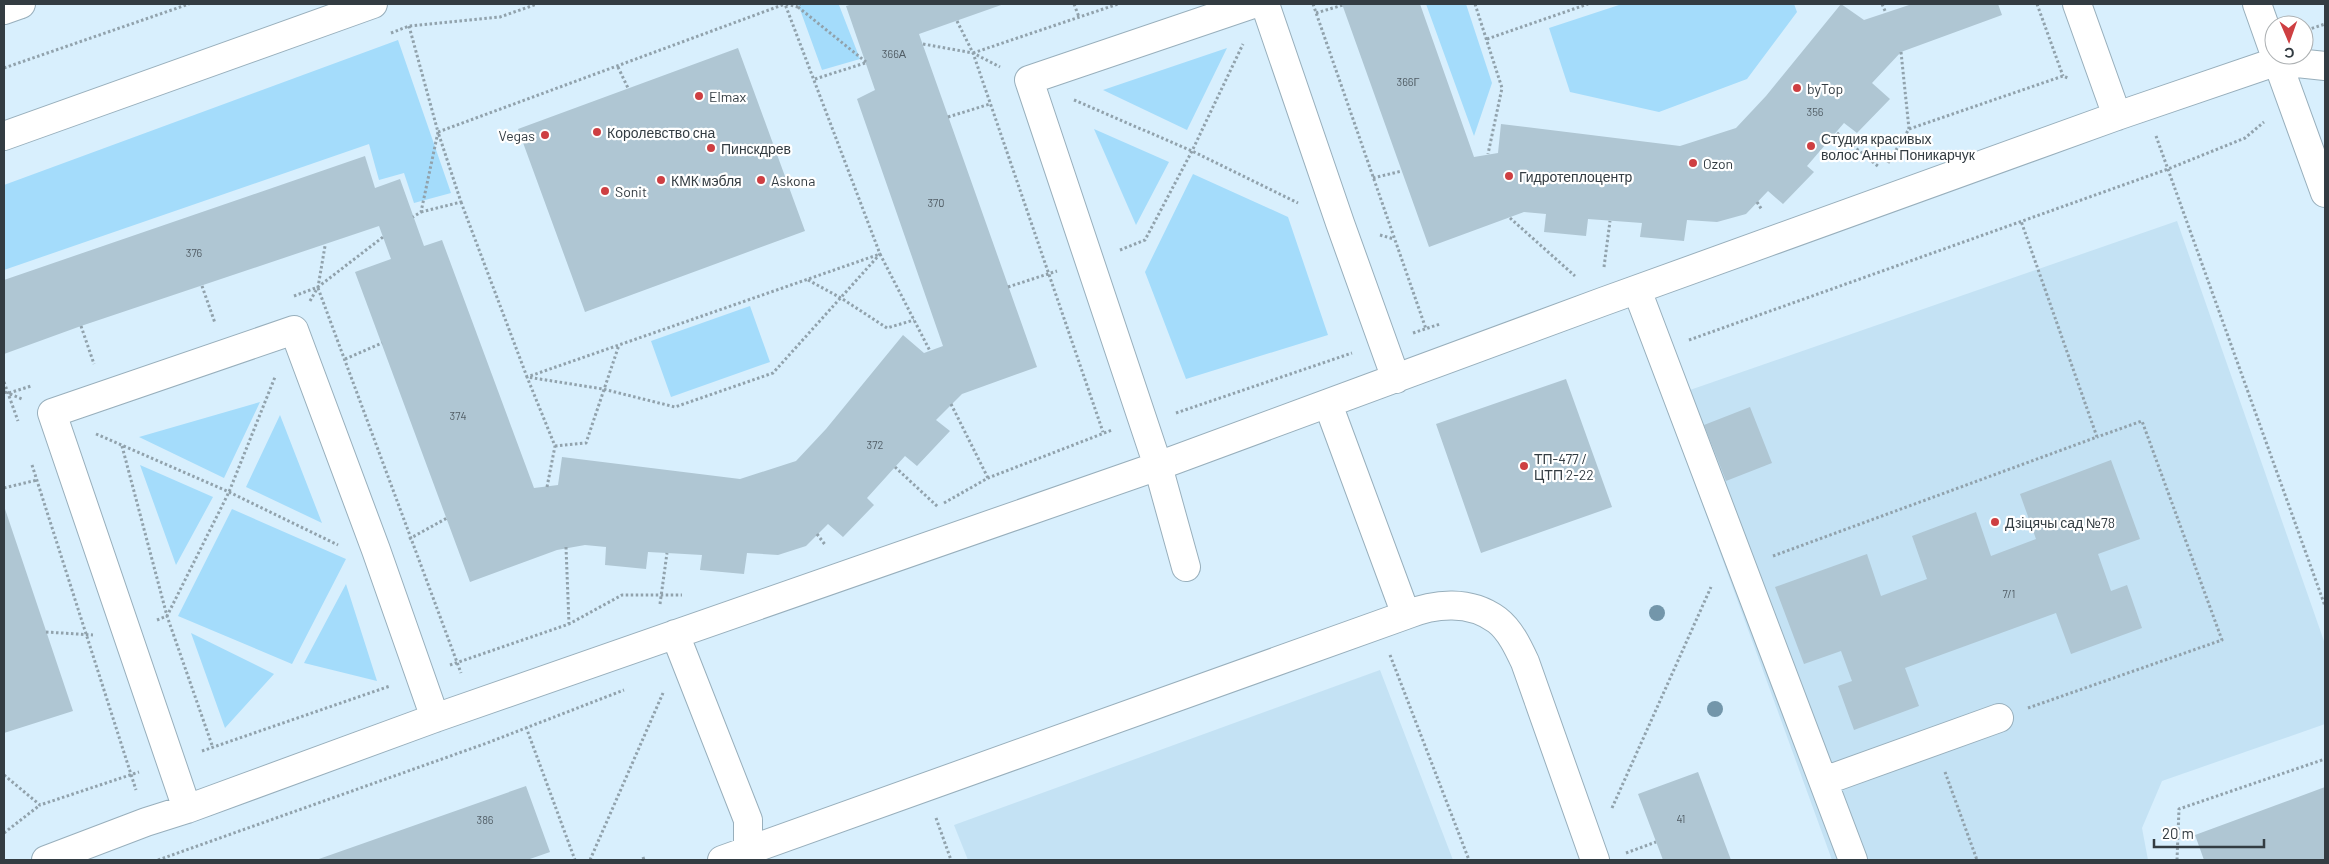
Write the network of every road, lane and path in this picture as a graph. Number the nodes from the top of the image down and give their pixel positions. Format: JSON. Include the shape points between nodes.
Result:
{"nodes":[{"id":1,"x":21,"y":4,"type":"edge"},
{"id":2,"x":190,"y":4,"type":"edge"},
{"id":3,"x":373,"y":4,"type":"edge"},
{"id":4,"x":537,"y":4,"type":"edge"},
{"id":5,"x":785,"y":4,"type":"edge"},
{"id":6,"x":1074,"y":4,"type":"edge"},
{"id":7,"x":1118,"y":4,"type":"edge"},
{"id":8,"x":1253,"y":4,"type":"edge"},
{"id":9,"x":1265,"y":4,"type":"edge"},
{"id":10,"x":1313,"y":4,"type":"edge"},
{"id":11,"x":1475,"y":4,"type":"edge"},
{"id":12,"x":1588,"y":4,"type":"edge"},
{"id":13,"x":1882,"y":4,"type":"edge"},
{"id":14,"x":2037,"y":4,"type":"edge"},
{"id":15,"x":2077,"y":4,"type":"edge"},
{"id":16,"x":2257,"y":4,"type":"edge"},
{"id":17,"x":1343,"y":5,"type":"edge"},
{"id":18,"x":799,"y":6,"type":"edge"},
{"id":19,"x":4,"y":10,"type":"edge"},
{"id":20,"x":1316,"y":13,"type":"junction"},
{"id":21,"x":1886,"y":13,"type":"dead end"},
{"id":22,"x":1079,"y":17,"type":"junction"},
{"id":23,"x":957,"y":21,"type":"dead end"},
{"id":24,"x":2264,"y":23,"type":"edge"},
{"id":25,"x":409,"y":26,"type":"junction"},
{"id":26,"x":382,"y":36,"type":"dead end"},
{"id":27,"x":1246,"y":38,"type":"dead end"},
{"id":28,"x":1487,"y":39,"type":"junction"},
{"id":29,"x":923,"y":44,"type":"dead end"},
{"id":30,"x":1901,"y":52,"type":"dead end"},
{"id":31,"x":972,"y":53,"type":"junction"},
{"id":32,"x":2264,"y":61,"type":"edge"},
{"id":33,"x":2279,"y":65,"type":"edge"},
{"id":34,"x":618,"y":67,"type":"junction"},
{"id":35,"x":4,"y":68,"type":"edge"},
{"id":36,"x":2063,"y":76,"type":"junction"},
{"id":37,"x":815,"y":79,"type":"junction"},
{"id":38,"x":1029,"y":80,"type":"junction"},
{"id":39,"x":628,"y":88,"type":"dead end"},
{"id":40,"x":2292,"y":99,"type":"junction"},
{"id":41,"x":990,"y":104,"type":"junction"},
{"id":42,"x":2113,"y":106,"type":"junction"},
{"id":43,"x":2146,"y":107,"type":"junction"},
{"id":44,"x":948,"y":118,"type":"dead end"},
{"id":45,"x":1909,"y":128,"type":"junction"},
{"id":46,"x":438,"y":132,"type":"junction"},
{"id":47,"x":1837,"y":133,"type":"dead end"},
{"id":48,"x":4,"y":136,"type":"edge"},
{"id":49,"x":1192,"y":150,"type":"junction"},
{"id":50,"x":1488,"y":154,"type":"dead end"},
{"id":51,"x":2168,"y":169,"type":"junction"},
{"id":52,"x":1402,"y":171,"type":"dead end"},
{"id":53,"x":1373,"y":178,"type":"junction"},
{"id":54,"x":2325,"y":193,"type":"edge"},
{"id":55,"x":461,"y":202,"type":"junction"},
{"id":56,"x":421,"y":212,"type":"junction"},
{"id":57,"x":413,"y":217,"type":"dead end"},
{"id":58,"x":1510,"y":218,"type":"dead end"},
{"id":59,"x":2021,"y":220,"type":"junction"},
{"id":60,"x":1610,"y":221,"type":"dead end"},
{"id":61,"x":1340,"y":223,"type":"junction"},
{"id":62,"x":1394,"y":239,"type":"junction"},
{"id":63,"x":325,"y":246,"type":"dead end"},
{"id":64,"x":880,"y":254,"type":"junction"},
{"id":65,"x":1090,"y":261,"type":"junction"},
{"id":66,"x":1604,"y":269,"type":"dead end"},
{"id":67,"x":1048,"y":273,"type":"junction"},
{"id":68,"x":808,"y":280,"type":"junction"},
{"id":69,"x":202,"y":286,"type":"dead end"},
{"id":70,"x":318,"y":287,"type":"junction"},
{"id":71,"x":1008,"y":287,"type":"dead end"},
{"id":72,"x":1637,"y":290,"type":"junction"},
{"id":73,"x":841,"y":298,"type":"junction"},
{"id":74,"x":1602,"y":302,"type":"junction"},
{"id":75,"x":914,"y":320,"type":"junction"},
{"id":76,"x":215,"y":323,"type":"dead end"},
{"id":77,"x":1444,"y":323,"type":"dead end"},
{"id":78,"x":81,"y":326,"type":"dead end"},
{"id":79,"x":1426,"y":328,"type":"junction"},
{"id":80,"x":294,"y":330,"type":"junction"},
{"id":81,"x":382,"y":342,"type":"dead end"},
{"id":82,"x":1383,"y":343,"type":"junction"},
{"id":83,"x":619,"y":345,"type":"junction"},
{"id":84,"x":1660,"y":350,"type":"junction"},
{"id":85,"x":930,"y":351,"type":"dead end"},
{"id":86,"x":345,"y":359,"type":"junction"},
{"id":87,"x":1440,"y":363,"type":"junction"},
{"id":88,"x":94,"y":365,"type":"dead end"},
{"id":89,"x":527,"y":376,"type":"junction"},
{"id":90,"x":1396,"y":379,"type":"junction"},
{"id":91,"x":4,"y":382,"type":"edge"},
{"id":92,"x":603,"y":389,"type":"junction"},
{"id":93,"x":9,"y":393,"type":"junction"},
{"id":94,"x":951,"y":404,"type":"dead end"},
{"id":95,"x":1328,"y":404,"type":"junction"},
{"id":96,"x":52,"y":413,"type":"junction"},
{"id":97,"x":1143,"y":423,"type":"junction"},
{"id":98,"x":20,"y":428,"type":"dead end"},
{"id":99,"x":1103,"y":432,"type":"junction"},
{"id":100,"x":2097,"y":437,"type":"junction"},
{"id":101,"x":122,"y":446,"type":"junction"},
{"id":102,"x":555,"y":446,"type":"junction"},
{"id":103,"x":32,"y":463,"type":"dead end"},
{"id":104,"x":1158,"y":466,"type":"junction"},
{"id":105,"x":895,"y":467,"type":"dead end"},
{"id":106,"x":988,"y":478,"type":"junction"},
{"id":107,"x":37,"y":480,"type":"junction"},
{"id":108,"x":547,"y":487,"type":"dead end"},
{"id":109,"x":4,"y":488,"type":"edge"},
{"id":110,"x":229,"y":492,"type":"junction"},
{"id":111,"x":938,"y":507,"type":"junction"},
{"id":112,"x":930,"y":512,"type":"dead end"},
{"id":113,"x":447,"y":518,"type":"dead end"},
{"id":114,"x":411,"y":539,"type":"junction"},
{"id":115,"x":566,"y":547,"type":"dead end"},
{"id":116,"x":376,"y":550,"type":"junction"},
{"id":117,"x":667,"y":553,"type":"dead end"},
{"id":118,"x":1186,"y":567,"type":"dead end"},
{"id":119,"x":1742,"y":567,"type":"junction"},
{"id":120,"x":1711,"y":588,"type":"dead end"},
{"id":121,"x":690,"y":594,"type":"dead end"},
{"id":122,"x":660,"y":596,"type":"junction"},
{"id":123,"x":2325,"y":606,"type":"edge"},
{"id":124,"x":1406,"y":615,"type":"junction"},
{"id":125,"x":167,"y":616,"type":"junction"},
{"id":126,"x":569,"y":624,"type":"junction"},
{"id":127,"x":1378,"y":624,"type":"junction"},
{"id":128,"x":675,"y":634,"type":"junction"},
{"id":129,"x":457,"y":663,"type":"junction"},
{"id":130,"x":688,"y":665,"type":"junction"},
{"id":131,"x":420,"y":676,"type":"junction"},
{"id":132,"x":627,"y":689,"type":"dead end"},
{"id":133,"x":474,"y":705,"type":"junction"},
{"id":134,"x":435,"y":718,"type":"junction"},
{"id":135,"x":1999,"y":718,"type":"joint"},
{"id":136,"x":526,"y":727,"type":"junction"},
{"id":137,"x":1934,"y":742,"type":"junction"},
{"id":138,"x":213,"y":748,"type":"junction"},
{"id":139,"x":2325,"y":759,"type":"edge"},
{"id":140,"x":171,"y":762,"type":"junction"},
{"id":141,"x":132,"y":774,"type":"junction"},
{"id":142,"x":4,"y":776,"type":"edge"},
{"id":143,"x":1824,"y":781,"type":"junction"},
{"id":144,"x":926,"y":786,"type":"junction"},
{"id":145,"x":40,"y":805,"type":"junction"},
{"id":146,"x":187,"y":809,"type":"junction"},
{"id":147,"x":146,"y":822,"type":"junction"},
{"id":148,"x":4,"y":832,"type":"edge"},
{"id":149,"x":1656,"y":842,"type":"dead end"},
{"id":150,"x":1625,"y":854,"type":"dead end"},
{"id":151,"x":748,"y":856,"type":"edge"},
{"id":152,"x":1593,"y":857,"type":"edge"},
{"id":153,"x":46,"y":860,"type":"edge"},
{"id":154,"x":159,"y":860,"type":"edge"},
{"id":155,"x":575,"y":860,"type":"edge"},
{"id":156,"x":590,"y":860,"type":"edge"},
{"id":157,"x":722,"y":860,"type":"edge"},
{"id":158,"x":951,"y":860,"type":"edge"},
{"id":159,"x":1469,"y":860,"type":"edge"},
{"id":160,"x":1853,"y":860,"type":"edge"},
{"id":161,"x":1977,"y":860,"type":"edge"},
{"id":162,"x":2177,"y":860,"type":"edge"}],
"edges":[{"from":1,"to":19,"type":"main road"},
{"from":2,"to":35,"type":"path"},
{"from":3,"to":48,"type":"main road"},
{"from":4,"to":25,"type":"path","via":[[500,17]]},
{"from":5,"to":18,"type":"path"},
{"from":5,"to":34,"type":"path"},
{"from":5,"to":37,"type":"path"},
{"from":6,"to":22,"type":"path"},
{"from":7,"to":22,"type":"path"},
{"from":8,"to":38,"type":"main road"},
{"from":9,"to":61,"type":"main road"},
{"from":10,"to":20,"type":"path"},
{"from":11,"to":28,"type":"path"},
{"from":12,"to":28,"type":"path"},
{"from":13,"to":21,"type":"path"},
{"from":14,"to":36,"type":"path"},
{"from":15,"to":42,"type":"main road"},
{"from":16,"to":24,"type":"main road"},
{"from":17,"to":20,"type":"path"},
{"from":18,"to":37,"type":"path","via":[[866,62]]},
{"from":20,"to":53,"type":"path"},
{"from":22,"to":31,"type":"path"},
{"from":23,"to":31,"type":"path"},
{"from":25,"to":26,"type":"path"},
{"from":25,"to":46,"type":"path"},
{"from":27,"to":49,"type":"path"},
{"from":28,"to":50,"type":"path","via":[[1502,88]]},
{"from":29,"to":31,"type":"path"},
{"from":30,"to":45,"type":"path"},
{"from":31,"to":38,"type":"path"},
{"from":31,"to":41,"type":"path"},
{"from":32,"to":43,"type":"main road"},
{"from":33,"to":40,"type":"main road"},
{"from":34,"to":39,"type":"path"},
{"from":34,"to":46,"type":"path"},
{"from":36,"to":42,"type":"path"},
{"from":36,"to":45,"type":"path"},
{"from":37,"to":64,"type":"path"},
{"from":38,"to":49,"type":"path"},
{"from":38,"to":65,"type":"main road"},
{"from":40,"to":51,"type":"path","via":[[2245,138]]},
{"from":40,"to":54,"type":"main road"},
{"from":41,"to":44,"type":"path"},
{"from":41,"to":67,"type":"path"},
{"from":42,"to":43,"type":"main road"},
{"from":42,"to":72,"type":"main road"},
{"from":43,"to":51,"type":"path"},
{"from":45,"to":47,"type":"path","via":[[1883,170]]},
{"from":46,"to":55,"type":"path"},
{"from":46,"to":56,"type":"path"},
{"from":49,"to":61,"type":"path"},
{"from":49,"to":65,"type":"path","via":[[1145,240]]},
{"from":51,"to":59,"type":"path"},
{"from":51,"to":123,"type":"path"},
{"from":52,"to":53,"type":"path"},
{"from":53,"to":62,"type":"path"},
{"from":55,"to":56,"type":"path"},
{"from":55,"to":89,"type":"path"},
{"from":56,"to":57,"type":"path"},
{"from":58,"to":74,"type":"path"},
{"from":59,"to":84,"type":"path"},
{"from":59,"to":100,"type":"path"},
{"from":60,"to":66,"type":"path"},
{"from":61,"to":62,"type":"path"},
{"from":61,"to":82,"type":"main road"},
{"from":62,"to":79,"type":"path"},
{"from":63,"to":70,"type":"path"},
{"from":64,"to":68,"type":"path"},
{"from":64,"to":73,"type":"path"},
{"from":64,"to":75,"type":"path"},
{"from":65,"to":67,"type":"path"},
{"from":65,"to":97,"type":"main road"},
{"from":67,"to":71,"type":"path"},
{"from":67,"to":99,"type":"path"},
{"from":68,"to":73,"type":"path"},
{"from":68,"to":83,"type":"path"},
{"from":69,"to":76,"type":"path"},
{"from":70,"to":80,"type":"path"},
{"from":70,"to":86,"type":"path"},
{"from":72,"to":74,"type":"main road"},
{"from":72,"to":84,"type":"main road"},
{"from":73,"to":75,"type":"path","via":[[887,328]]},
{"from":73,"to":92,"type":"path","via":[[774,373],[675,407]]},
{"from":74,"to":87,"type":"main road"},
{"from":75,"to":85,"type":"path"},
{"from":77,"to":79,"type":"path"},
{"from":78,"to":88,"type":"path"},
{"from":79,"to":82,"type":"path"},
{"from":79,"to":87,"type":"path"},
{"from":80,"to":96,"type":"main road"},
{"from":80,"to":110,"type":"path"},
{"from":80,"to":116,"type":"main road"},
{"from":81,"to":86,"type":"path"},
{"from":82,"to":90,"type":"main road"},
{"from":82,"to":97,"type":"path"},
{"from":83,"to":89,"type":"path"},
{"from":83,"to":92,"type":"path"},
{"from":84,"to":119,"type":"main road"},
{"from":86,"to":114,"type":"path"},
{"from":87,"to":90,"type":"main road"},
{"from":89,"to":92,"type":"path"},
{"from":89,"to":102,"type":"path"},
{"from":90,"to":95,"type":"main road"},
{"from":91,"to":93,"type":"path"},
{"from":92,"to":102,"type":"path","via":[[586,443]]},
{"from":93,"to":96,"type":"path"},
{"from":93,"to":98,"type":"path"},
{"from":94,"to":106,"type":"path"},
{"from":95,"to":104,"type":"main road"},
{"from":95,"to":124,"type":"main road"},
{"from":96,"to":101,"type":"path"},
{"from":96,"to":140,"type":"main road"},
{"from":97,"to":99,"type":"path"},
{"from":97,"to":104,"type":"main road"},
{"from":99,"to":106,"type":"path"},
{"from":100,"to":119,"type":"path"},
{"from":100,"to":135,"type":"path","via":[[2142,421],[2222,640]]},
{"from":101,"to":110,"type":"path"},
{"from":101,"to":125,"type":"path"},
{"from":102,"to":108,"type":"path"},
{"from":103,"to":107,"type":"path"},
{"from":104,"to":118,"type":"main road"},
{"from":104,"to":128,"type":"main road"},
{"from":105,"to":111,"type":"path"},
{"from":106,"to":111,"type":"path"},
{"from":107,"to":109,"type":"path"},
{"from":107,"to":141,"type":"path"},
{"from":110,"to":116,"type":"path","via":[[344,548]]},
{"from":110,"to":125,"type":"path"},
{"from":111,"to":112,"type":"path"},
{"from":113,"to":114,"type":"path"},
{"from":114,"to":116,"type":"path"},
{"from":114,"to":129,"type":"path"},
{"from":115,"to":126,"type":"path"},
{"from":116,"to":131,"type":"main road"},
{"from":117,"to":122,"type":"path"},
{"from":119,"to":143,"type":"main road"},
{"from":120,"to":152,"type":"path"},
{"from":121,"to":122,"type":"path"},
{"from":122,"to":126,"type":"path","via":[[622,595]]},
{"from":124,"to":127,"type":"main road"},
{"from":124,"to":152,"type":"main road","via":[[1423,608],[1446,605],[1474,608],[1497,620],[1515,640]]},
{"from":125,"to":138,"type":"path"},
{"from":126,"to":129,"type":"path"},
{"from":127,"to":144,"type":"main road"},
{"from":127,"to":159,"type":"path"},
{"from":128,"to":130,"type":"main road"},
{"from":128,"to":133,"type":"main road"},
{"from":129,"to":131,"type":"path"},
{"from":129,"to":133,"type":"path"},
{"from":130,"to":151,"type":"main road","via":[[748,820]]},
{"from":130,"to":156,"type":"path","via":[[672,671]]},
{"from":131,"to":134,"type":"main road"},
{"from":131,"to":138,"type":"path"},
{"from":132,"to":136,"type":"path"},
{"from":133,"to":134,"type":"main road"},
{"from":134,"to":146,"type":"main road"},
{"from":135,"to":137,"type":"main road"},
{"from":136,"to":154,"type":"path"},
{"from":136,"to":155,"type":"path"},
{"from":137,"to":143,"type":"main road"},
{"from":137,"to":161,"type":"path"},
{"from":138,"to":140,"type":"path"},
{"from":139,"to":162,"type":"path","via":[[2179,809]]},
{"from":140,"to":141,"type":"path"},
{"from":140,"to":146,"type":"main road"},
{"from":141,"to":145,"type":"path"},
{"from":141,"to":147,"type":"path"},
{"from":142,"to":145,"type":"path"},
{"from":143,"to":160,"type":"main road"},
{"from":144,"to":151,"type":"main road"},
{"from":144,"to":158,"type":"path"},
{"from":145,"to":148,"type":"path"},
{"from":146,"to":147,"type":"main road"},
{"from":147,"to":153,"type":"main road"},
{"from":147,"to":154,"type":"path"},
{"from":149,"to":150,"type":"path"},
{"from":151,"to":157,"type":"main road"}]}
